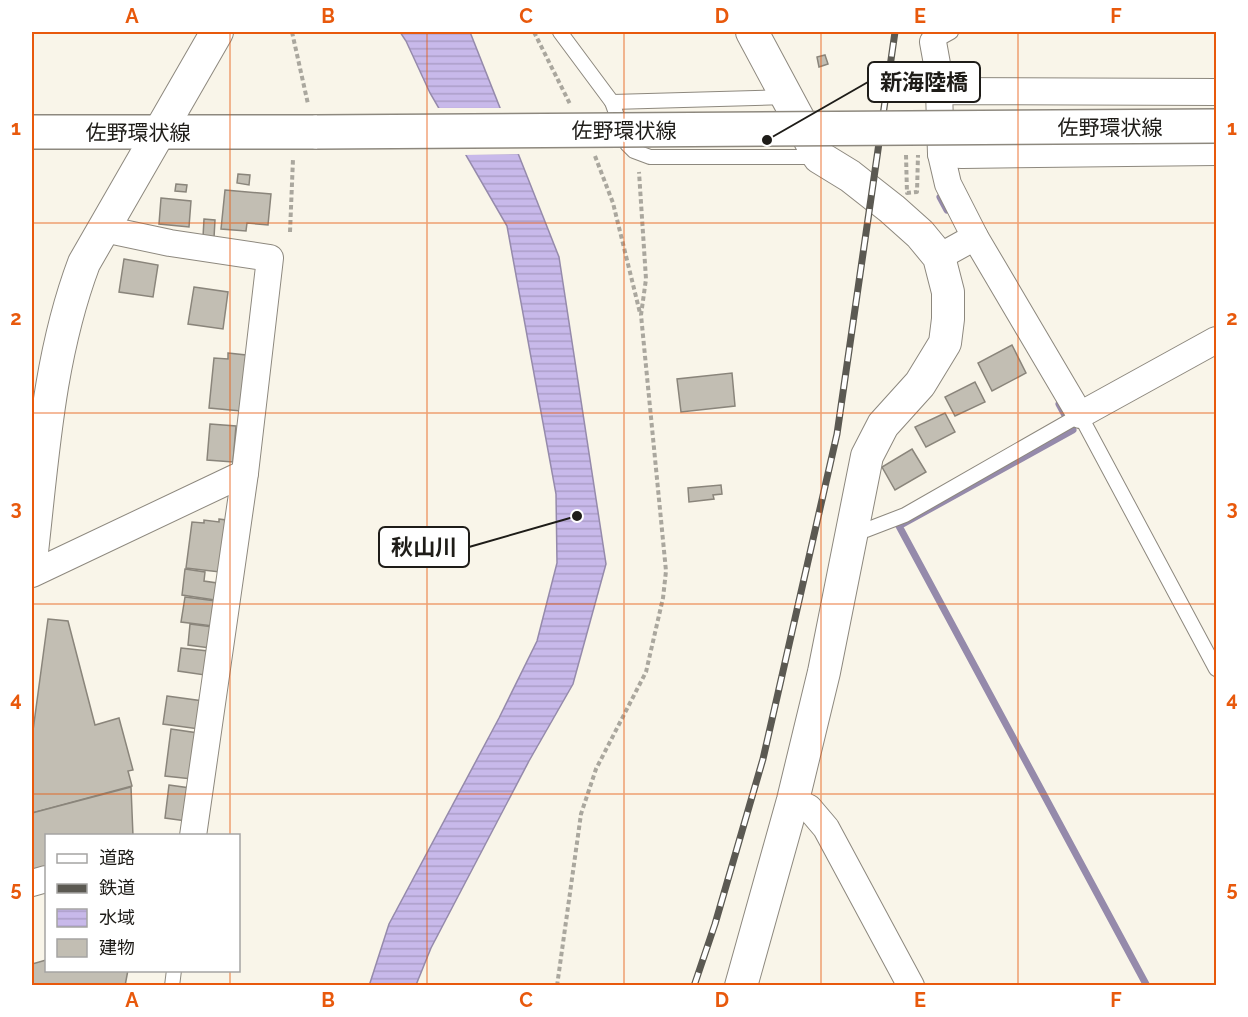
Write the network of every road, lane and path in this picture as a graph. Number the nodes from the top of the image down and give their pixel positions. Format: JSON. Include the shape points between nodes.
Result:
{"nodes":[{"id":1,"x":218,"y":32,"type":"edge"},
{"id":2,"x":292,"y":32,"type":"edge"},
{"id":3,"x":534,"y":32,"type":"edge"},
{"id":4,"x":560,"y":32,"type":"edge"},
{"id":5,"x":752,"y":32,"type":"edge"},
{"id":6,"x":942,"y":37,"type":"edge"},
{"id":7,"x":939,"y":92,"type":"junction"},
{"id":8,"x":1216,"y":92,"type":"edge"},
{"id":9,"x":787,"y":97,"type":"junction"},
{"id":10,"x":612,"y":102,"type":"junction"},
{"id":11,"x":1178,"y":105,"type":"junction"},
{"id":12,"x":571,"y":106,"type":"dead end"},
{"id":13,"x":1216,"y":126,"type":"edge"},
{"id":14,"x":32,"y":132,"type":"edge"},
{"id":15,"x":159,"y":132,"type":"junction"},
{"id":16,"x":306,"y":132,"type":"junction"},
{"id":17,"x":592,"y":149,"type":"dead end"},
{"id":18,"x":1176,"y":152,"type":"junction"},
{"id":19,"x":1216,"y":152,"type":"edge"},
{"id":20,"x":638,"y":153,"type":"junction"},
{"id":21,"x":930,"y":153,"type":"junction"},
{"id":22,"x":906,"y":155,"type":"dead end"},
{"id":23,"x":819,"y":157,"type":"junction"},
{"id":24,"x":104,"y":229,"type":"junction"},
{"id":25,"x":290,"y":232,"type":"dead end"},
{"id":26,"x":975,"y":237,"type":"junction"},
{"id":27,"x":939,"y":257,"type":"junction"},
{"id":28,"x":641,"y":315,"type":"junction"},
{"id":29,"x":1216,"y":340,"type":"edge"},
{"id":30,"x":1080,"y":415,"type":"junction"},
{"id":31,"x":245,"y":473,"type":"junction"},
{"id":32,"x":852,"y":531,"type":"junction"},
{"id":33,"x":32,"y":552,"type":"edge"},
{"id":34,"x":32,"y":574,"type":"edge"},
{"id":35,"x":1216,"y":669,"type":"edge"},
{"id":36,"x":793,"y":800,"type":"junction"},
{"id":37,"x":193,"y":834,"type":"edge"},
{"id":38,"x":557,"y":986,"type":"edge"},
{"id":39,"x":741,"y":986,"type":"edge"},
{"id":40,"x":911,"y":986,"type":"edge"}],
"edges":[{"from":1,"to":15,"type":"street"},
{"from":2,"to":16,"type":"path"},
{"from":3,"to":12,"type":"path"},
{"from":4,"to":10,"type":"lane"},
{"from":5,"to":9,"type":"street"},
{"from":6,"to":7,"type":"street"},
{"from":7,"to":11,"type":"street"},
{"from":7,"to":21,"type":"street"},
{"from":8,"to":11,"type":"street"},
{"from":9,"to":10,"type":"lane"},
{"from":9,"to":23,"type":"street"},
{"from":10,"to":20,"type":"lane","via":[[627,144]]},
{"from":11,"to":18,"type":"lane"},
{"from":13,"to":16,"type":"main road","name":"佐野環状線","bridge":true},
{"from":14,"to":15,"type":"main road","name":"佐野環状線"},
{"from":15,"to":16,"type":"main road","name":"佐野環状線"},
{"from":15,"to":24,"type":"street"},
{"from":16,"to":25,"type":"path"},
{"from":17,"to":28,"type":"path","via":[[614,204]]},
{"from":18,"to":19,"type":"street"},
{"from":18,"to":21,"type":"street"},
{"from":20,"to":23,"type":"lane","via":[[650,157]]},
{"from":20,"to":28,"type":"path","via":[[646,279]]},
{"from":21,"to":22,"type":"path","bridge":true,"via":[[917,192],[907,193]]},
{"from":21,"to":26,"type":"street","via":[[944,171]]},
{"from":23,"to":27,"type":"street","via":[[892,209]]},
{"from":24,"to":31,"type":"street","via":[[270,258]]},
{"from":24,"to":33,"type":"street","via":[[84,263],[66,317],[48,406]]},
{"from":26,"to":27,"type":"street"},
{"from":26,"to":30,"type":"street"},
{"from":27,"to":32,"type":"street","via":[[948,292],[945,343],[920,384],[883,425],[867,456]]},
{"from":28,"to":38,"type":"path","via":[[666,572],[663,598],[646,672],[596,769],[581,814]]},
{"from":29,"to":30,"type":"street"},
{"from":30,"to":32,"type":"lane","via":[[904,515],[866,530]]},
{"from":30,"to":35,"type":"lane"},
{"from":31,"to":34,"type":"street"},
{"from":31,"to":37,"type":"street"},
{"from":32,"to":36,"type":"street"},
{"from":36,"to":39,"type":"street"},
{"from":36,"to":40,"type":"street","via":[[809,808],[826,828]]}]}
